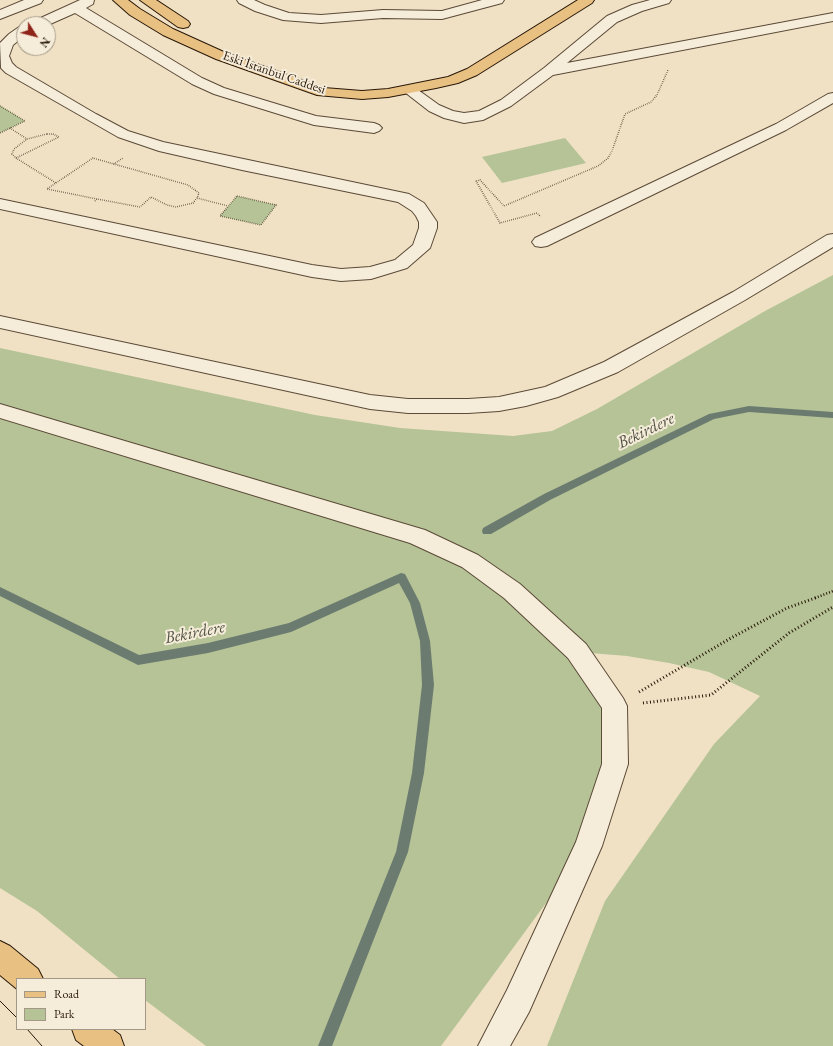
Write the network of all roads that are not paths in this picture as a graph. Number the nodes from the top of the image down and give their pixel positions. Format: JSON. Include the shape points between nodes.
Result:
{"nodes":[{"id":1,"x":36,"y":0,"type":"edge"},
{"id":2,"x":88,"y":0,"type":"edge"},
{"id":3,"x":120,"y":0,"type":"edge"},
{"id":4,"x":147,"y":0,"type":"edge"},
{"id":5,"x":244,"y":0,"type":"edge"},
{"id":6,"x":497,"y":0,"type":"edge"},
{"id":7,"x":587,"y":0,"type":"edge"},
{"id":8,"x":664,"y":0,"type":"edge"},
{"id":9,"x":429,"y":1,"type":"edge"},
{"id":10,"x":76,"y":8,"type":"junction"},
{"id":11,"x":0,"y":15,"type":"edge"},
{"id":12,"x":415,"y":15,"type":"junction"},
{"id":13,"x":56,"y":17,"type":"edge"},
{"id":14,"x":833,"y":17,"type":"edge"},
{"id":15,"x":16,"y":35,"type":"edge"},
{"id":16,"x":210,"y":36,"type":"dead end"},
{"id":17,"x":246,"y":50,"type":"dead end"},
{"id":18,"x":458,"y":64,"type":"dead end"},
{"id":19,"x":549,"y":71,"type":"junction"},
{"id":20,"x":409,"y":90,"type":"junction"},
{"id":21,"x":833,"y":97,"type":"edge"},
{"id":22,"x":374,"y":128,"type":"dead end"},
{"id":23,"x":0,"y":204,"type":"edge"},
{"id":24,"x":833,"y":239,"type":"edge"},
{"id":25,"x":541,"y":242,"type":"dead end"},
{"id":26,"x":0,"y":322,"type":"edge"},
{"id":27,"x":0,"y":411,"type":"edge"},
{"id":28,"x":0,"y":956,"type":"edge"},
{"id":29,"x":27,"y":978,"type":"edge"},
{"id":30,"x":88,"y":1030,"type":"edge"},
{"id":31,"x":109,"y":1046,"type":"edge"},
{"id":32,"x":493,"y":1046,"type":"edge"}],
"edges":[{"from":1,"to":11,"type":"street"},
{"from":2,"to":10,"type":"street"},
{"from":3,"to":20,"type":"main road","name":"Eski İstanbul Caddesi","via":[[151,22],[188,42],[309,88],[362,95]]},
{"from":4,"to":16,"type":"main road","name":"Eski İstanbul Caddesi","via":[[177,21]]},
{"from":5,"to":12,"type":"street","via":[[274,13],[302,19],[383,14]]},
{"from":6,"to":12,"type":"street","via":[[442,15]]},
{"from":7,"to":20,"type":"main road","name":"Eski İstanbul Caddesi","via":[[472,72],[453,80]]},
{"from":8,"to":19,"type":"street","via":[[612,19]]},
{"from":9,"to":12,"type":"street","via":[[421,5]]},
{"from":10,"to":13,"type":"street"},
{"from":10,"to":22,"type":"street","via":[[219,91],[314,120]]},
{"from":14,"to":19,"type":"street"},
{"from":15,"to":23,"type":"street","via":[[7,43],[2,56],[11,70],[123,134],[145,142],[242,165],[403,198],[424,214],[428,228],[421,248],[401,264],[371,273],[341,275]]},
{"from":17,"to":18,"type":"main road","name":"Eski İstanbul Caddesi","via":[[342,83],[396,80]]},
{"from":19,"to":20,"type":"street","via":[[494,111],[472,117],[440,112]]},
{"from":21,"to":25,"type":"street","via":[[781,127]]},
{"from":24,"to":26,"type":"street","via":[[739,296],[611,367],[526,400],[499,404],[408,406],[370,402]]},
{"from":27,"to":32,"type":"street","via":[[417,536],[470,561],[512,591],[577,652],[614,706],[614,764],[588,846],[518,1001]]},
{"from":28,"to":29,"type":"main road"},
{"from":30,"to":31,"type":"main road"}]}
